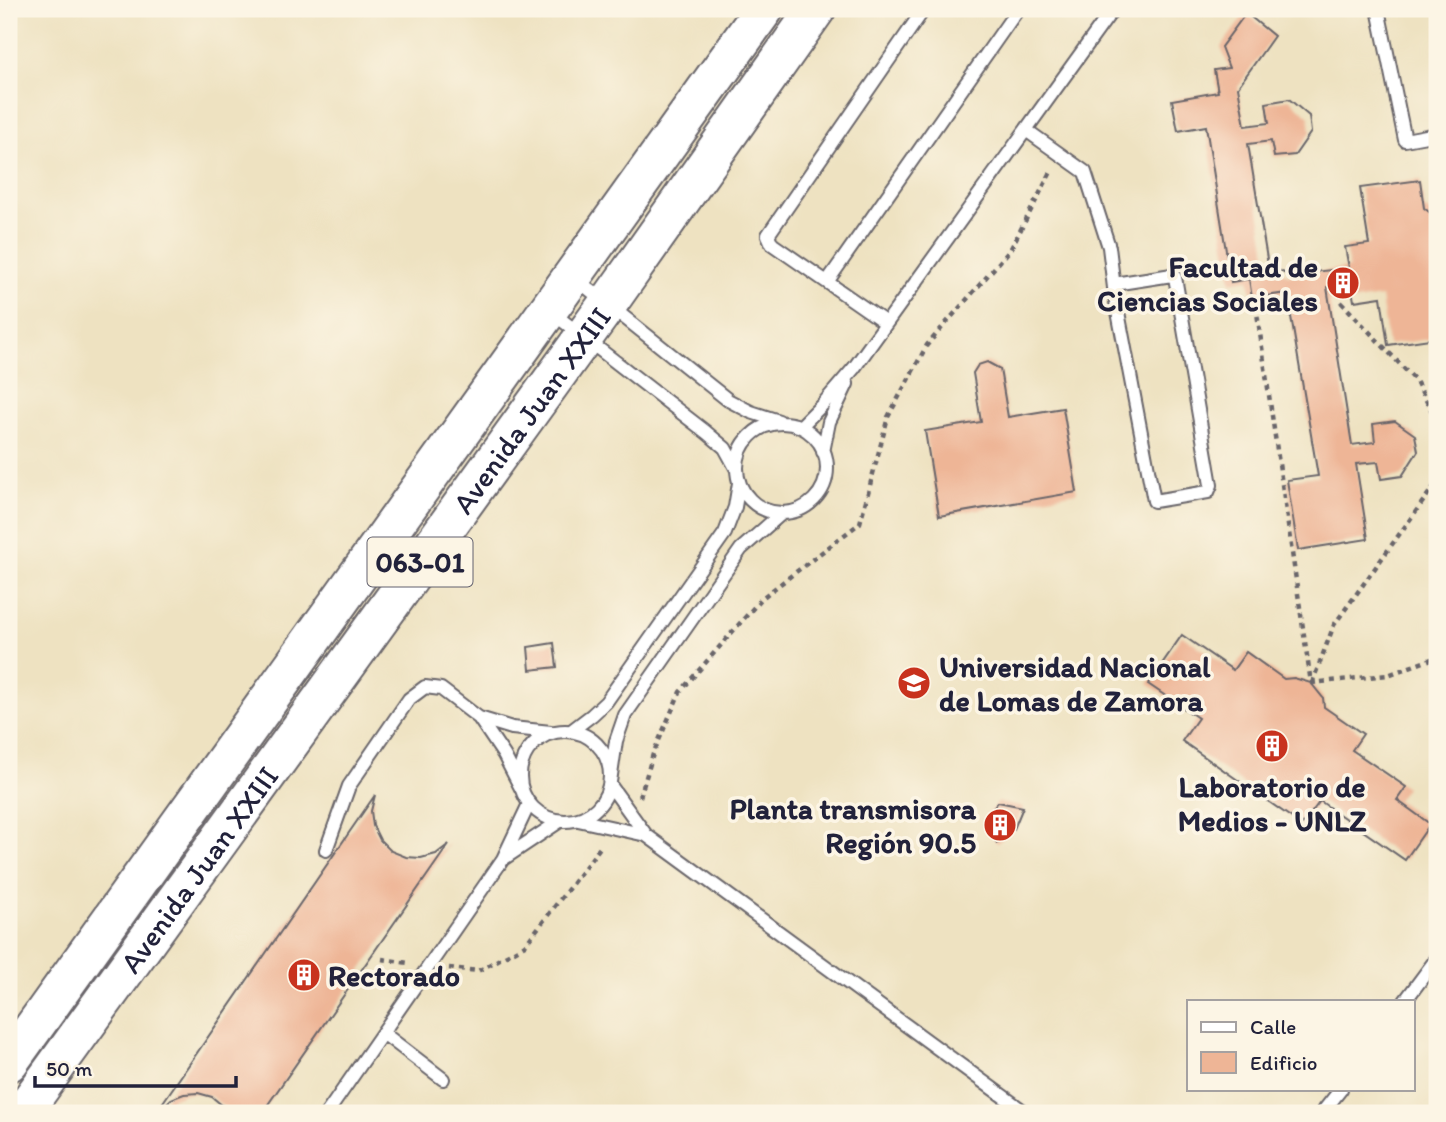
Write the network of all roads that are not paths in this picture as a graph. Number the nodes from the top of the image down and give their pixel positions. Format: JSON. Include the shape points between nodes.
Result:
{"nodes":[{"id":1,"x":764,"y":9,"type":"edge"},
{"id":2,"x":816,"y":9,"type":"edge"},
{"id":3,"x":924,"y":9,"type":"edge"},
{"id":4,"x":1018,"y":9,"type":"edge"},
{"id":5,"x":1113,"y":9,"type":"edge"},
{"id":6,"x":1378,"y":9,"type":"edge"},
{"id":7,"x":1026,"y":131,"type":"junction"},
{"id":8,"x":1437,"y":134,"type":"edge"},
{"id":9,"x":572,"y":276,"type":"junction"},
{"id":10,"x":827,"y":282,"type":"junction"},
{"id":11,"x":1114,"y":284,"type":"junction"},
{"id":12,"x":607,"y":305,"type":"junction"},
{"id":13,"x":548,"y":310,"type":"junction"},
{"id":14,"x":886,"y":323,"type":"junction"},
{"id":15,"x":583,"y":337,"type":"junction"},
{"id":16,"x":854,"y":368,"type":"junction"},
{"id":17,"x":786,"y":423,"type":"junction"},
{"id":18,"x":800,"y":426,"type":"junction"},
{"id":19,"x":823,"y":452,"type":"junction"},
{"id":20,"x":736,"y":468,"type":"junction"},
{"id":21,"x":739,"y":483,"type":"junction"},
{"id":22,"x":782,"y":513,"type":"junction"},
{"id":23,"x":479,"y":718,"type":"junction"},
{"id":24,"x":571,"y":731,"type":"junction"},
{"id":25,"x":555,"y":732,"type":"junction"},
{"id":26,"x":610,"y":783,"type":"junction"},
{"id":27,"x":522,"y":790,"type":"junction"},
{"id":28,"x":529,"y":804,"type":"junction"},
{"id":29,"x":577,"y":820,"type":"junction"},
{"id":30,"x":560,"y":821,"type":"junction"},
{"id":31,"x":646,"y":835,"type":"junction"},
{"id":32,"x":326,"y":850,"type":"dead end"},
{"id":33,"x":503,"y":859,"type":"junction"},
{"id":34,"x":1437,"y":958,"type":"edge"},
{"id":35,"x":1406,"y":1000,"type":"edge"},
{"id":36,"x":383,"y":1033,"type":"junction"},
{"id":37,"x":9,"y":1062,"type":"edge"},
{"id":38,"x":443,"y":1079,"type":"dead end"},
{"id":39,"x":1339,"y":1090,"type":"edge"},
{"id":40,"x":22,"y":1113,"type":"edge"},
{"id":41,"x":327,"y":1113,"type":"edge"},
{"id":42,"x":1026,"y":1113,"type":"edge"},
{"id":43,"x":1322,"y":1113,"type":"edge"}],
"edges":[{"from":1,"to":9,"type":"main road","name":"Avenida Juan XXIII","number":"063-01"},
{"from":2,"to":12,"type":"main road","name":"Avenida Juan XXIII","number":"063-01"},
{"from":3,"to":10,"type":"lane","via":[[768,235],[772,244]]},
{"from":4,"to":10,"type":"lane"},
{"from":5,"to":7,"type":"lane"},
{"from":6,"to":8,"type":"lane","via":[[1405,140]]},
{"from":7,"to":11,"type":"lane","via":[[1085,172],[1109,247]]},
{"from":7,"to":14,"type":"lane"},
{"from":9,"to":12,"type":"lane"},
{"from":9,"to":13,"type":"main road","name":"Avenida Juan XXIII","number":"063-01"},
{"from":10,"to":14,"type":"lane"},
{"from":11,"to":11,"type":"lane","via":[[1154,501],[1208,492],[1211,485],[1175,277]]},
{"from":12,"to":15,"type":"main road","name":"Avenida Juan XXIII","number":"063-01"},
{"from":12,"to":17,"type":"lane","via":[[728,400]]},
{"from":13,"to":15,"type":"lane"},
{"from":13,"to":37,"type":"main road","name":"Avenida Juan XXIII","number":"063-01"},
{"from":14,"to":16,"type":"lane"},
{"from":15,"to":20,"type":"lane","via":[[716,440]]},
{"from":15,"to":40,"type":"main road","name":"Avenida Juan XXIII","number":"063-01"},
{"from":16,"to":18,"type":"lane"},
{"from":16,"to":19,"type":"lane","via":[[829,422]]},
{"from":17,"to":18,"type":"lane"},
{"from":17,"to":20,"type":"lane","via":[[771,424],[746,440]]},
{"from":18,"to":19,"type":"lane","via":[[813,435]]},
{"from":19,"to":22,"type":"lane","via":[[827,461],[821,491],[810,503]]},
{"from":20,"to":21,"type":"lane"},
{"from":21,"to":22,"type":"lane","via":[[756,505]]},
{"from":21,"to":24,"type":"lane","via":[[725,533],[606,702]]},
{"from":22,"to":26,"type":"lane","via":[[741,549],[625,715]]},
{"from":23,"to":25,"type":"lane","via":[[512,728]]},
{"from":23,"to":27,"type":"lane"},
{"from":23,"to":32,"type":"lane","via":[[441,689],[425,687],[409,699],[349,786]]},
{"from":24,"to":25,"type":"lane"},
{"from":24,"to":26,"type":"lane","via":[[585,735],[605,754]]},
{"from":25,"to":27,"type":"lane","via":[[543,736],[526,754],[521,765]]},
{"from":26,"to":29,"type":"lane","via":[[598,807]]},
{"from":26,"to":31,"type":"lane"},
{"from":27,"to":28,"type":"lane"},
{"from":28,"to":30,"type":"lane"},
{"from":28,"to":33,"type":"lane"},
{"from":29,"to":30,"type":"lane"},
{"from":29,"to":31,"type":"lane"},
{"from":30,"to":33,"type":"lane"},
{"from":31,"to":42,"type":"lane"},
{"from":33,"to":36,"type":"lane"},
{"from":34,"to":35,"type":"lane"},
{"from":36,"to":38,"type":"lane"},
{"from":36,"to":41,"type":"lane"},
{"from":39,"to":43,"type":"lane"}]}
